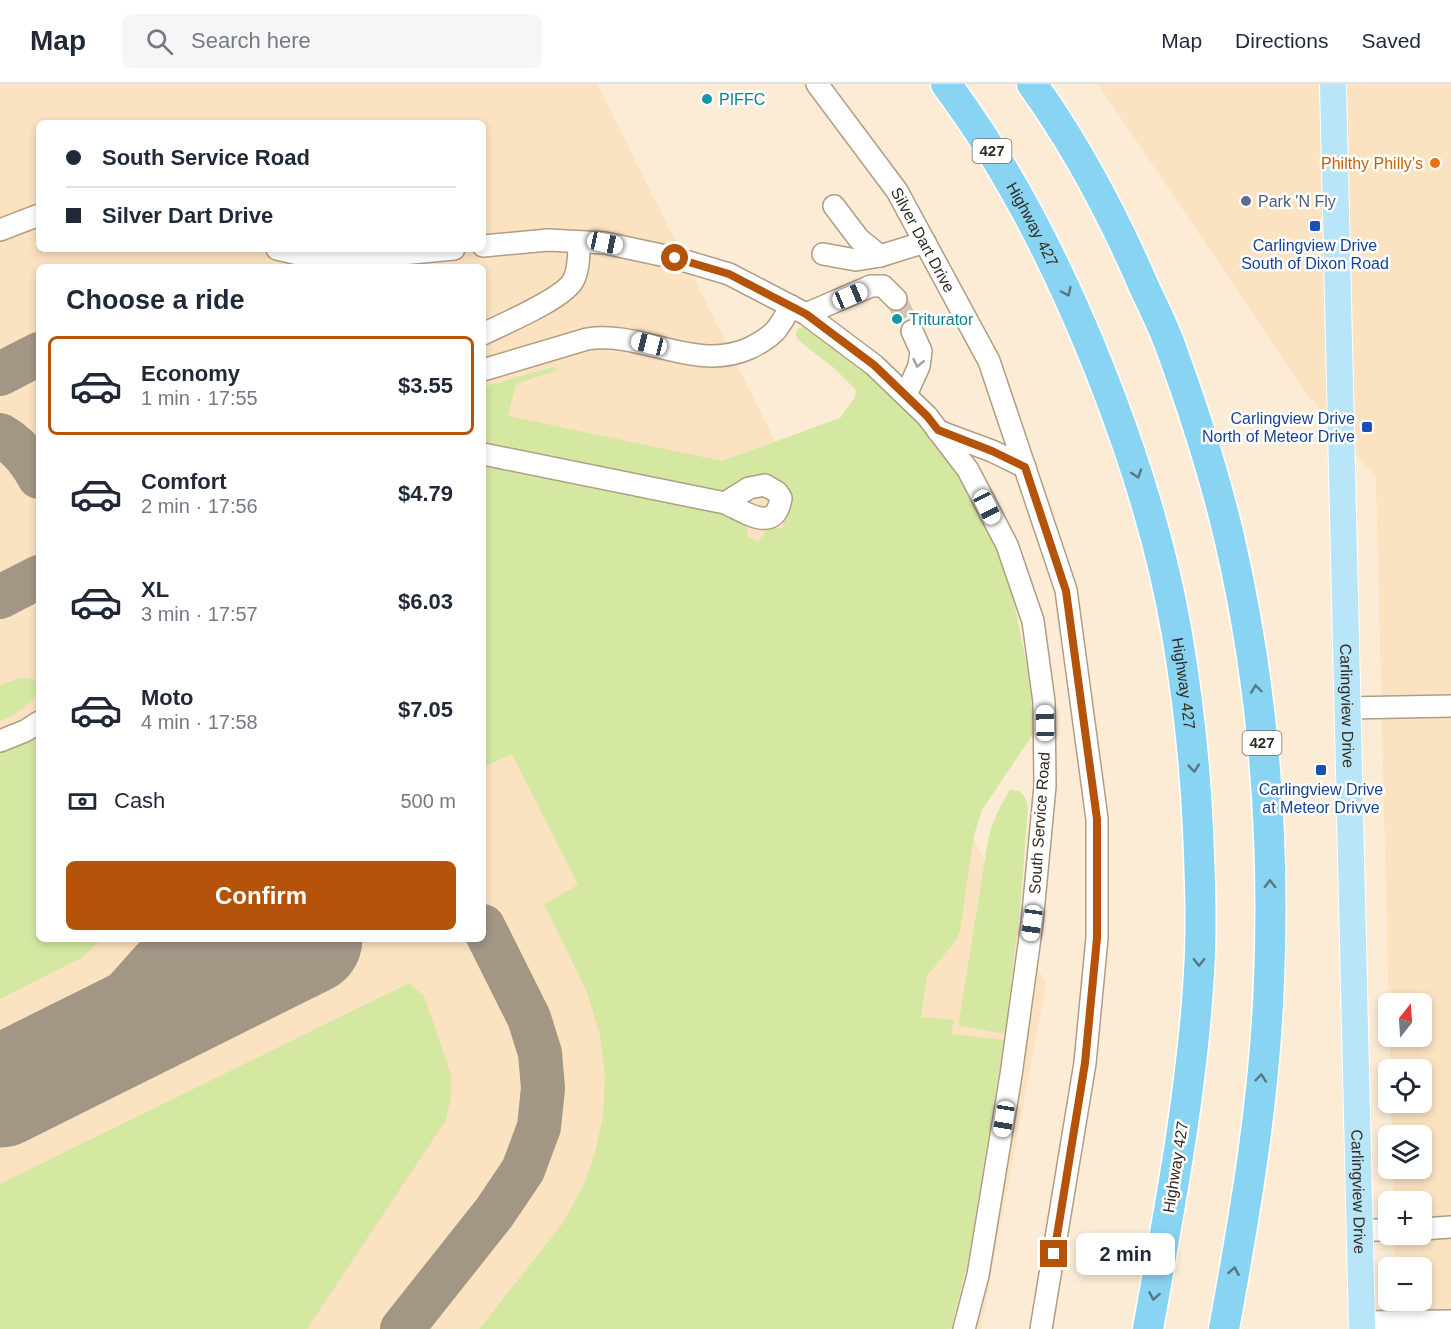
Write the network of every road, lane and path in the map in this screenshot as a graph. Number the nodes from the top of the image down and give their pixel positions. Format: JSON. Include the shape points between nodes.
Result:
{"nodes":[{"id":1,"x":817,"y":84,"type":"edge"},
{"id":2,"x":946,"y":84,"type":"edge"},
{"id":3,"x":1032,"y":84,"type":"edge"},
{"id":4,"x":1053,"y":84,"type":"edge"},
{"id":5,"x":1333,"y":84,"type":"edge"},
{"id":6,"x":1094,"y":181,"type":"junction"},
{"id":7,"x":834,"y":206,"type":"dead end"},
{"id":8,"x":36,"y":216,"type":"edge"},
{"id":9,"x":0,"y":230,"type":"edge"},
{"id":10,"x":579,"y":242,"type":"junction"},
{"id":11,"x":925,"y":242,"type":"junction"},
{"id":12,"x":486,"y":246,"type":"edge"},
{"id":13,"x":285,"y":252,"type":"edge"},
{"id":14,"x":422,"y":252,"type":"edge"},
{"id":15,"x":823,"y":254,"type":"dead end"},
{"id":16,"x":880,"y":256,"type":"junction"},
{"id":17,"x":310,"y":262,"type":"edge"},
{"id":18,"x":896,"y":299,"type":"tunnel mouth"},
{"id":19,"x":798,"y":310,"type":"junction"},
{"id":20,"x":912,"y":331,"type":"tunnel mouth"},
{"id":21,"x":486,"y":332,"type":"edge"},
{"id":22,"x":486,"y":369,"type":"edge"},
{"id":23,"x":906,"y":395,"type":"junction"},
{"id":24,"x":938,"y":430,"type":"junction"},
{"id":25,"x":992,"y":451,"type":"junction"},
{"id":26,"x":486,"y":455,"type":"edge"},
{"id":27,"x":1025,"y":467,"type":"junction"},
{"id":28,"x":968,"y":470,"type":"junction"},
{"id":29,"x":725,"y":503,"type":"dead end"},
{"id":30,"x":1451,"y":706,"type":"edge"},
{"id":31,"x":1347,"y":708,"type":"junction"},
{"id":32,"x":36,"y":724,"type":"edge"},
{"id":33,"x":0,"y":741,"type":"edge"},
{"id":34,"x":1451,"y":1227,"type":"edge"},
{"id":35,"x":1432,"y":1228,"type":"edge"},
{"id":36,"x":1360,"y":1230,"type":"junction"},
{"id":37,"x":1378,"y":1230,"type":"edge"},
{"id":38,"x":1451,"y":1321,"type":"edge"},
{"id":39,"x":1362,"y":1325,"type":"edge"},
{"id":40,"x":964,"y":1329,"type":"edge"},
{"id":41,"x":1041,"y":1329,"type":"edge"},
{"id":42,"x":1148,"y":1329,"type":"edge"},
{"id":43,"x":1224,"y":1329,"type":"edge"}],
"edges":[{"from":1,"to":11,"type":"street","name":"Silver Dart Drive","via":[[897,191]]},
{"from":2,"to":42,"type":"highway","name":"Highway 427","number":"427","one_way":true,"via":[[1002,166],[1069,296],[1104,379],[1135,469],[1177,631],[1196,788],[1199,972],[1177,1159]]},
{"from":3,"to":6,"type":"highway","number":"427"},
{"from":4,"to":6,"type":"highway"},
{"from":5,"to":31,"type":"main road","name":"Carlingview Drive"},
{"from":43,"to":6,"type":"highway","number":"427","one_way":true,"via":[[1252,1154],[1269,981],[1268,831],[1257,696],[1229,540],[1203,442],[1170,346]]},
{"from":7,"to":16,"type":"street","via":[[859,240]]},
{"from":8,"to":9,"type":"street"},
{"from":10,"to":12,"type":"street","name":"South Service Road","via":[[548,240]]},
{"from":10,"to":19,"type":"street","name":"South Service Road","via":[[605,243],[729,274]]},
{"from":10,"to":21,"type":"street","via":[[575,279],[568,289]]},
{"from":11,"to":16,"type":"street"},
{"from":11,"to":27,"type":"street","name":"Silver Dart Drive","via":[[989,361]]},
{"from":13,"to":17,"type":"street"},
{"from":14,"to":17,"type":"street"},
{"from":15,"to":16,"type":"street","via":[[856,260]]},
{"from":18,"to":19,"type":"street","via":[[883,286],[871,286]]},
{"from":19,"to":22,"type":"street","via":[[764,341],[742,351],[712,357],[601,337]]},
{"from":19,"to":23,"type":"street","name":"South Service Road","via":[[874,365]]},
{"from":20,"to":23,"type":"street","one_way":true,"via":[[921,351]]},
{"from":23,"to":24,"type":"street","name":"South Service Road"},
{"from":24,"to":25,"type":"street","name":"South Service Road"},
{"from":24,"to":28,"type":"street","name":"South Service Road"},
{"from":25,"to":27,"type":"street","name":"South Service Road"},
{"from":25,"to":28,"type":"street","via":[[971,452]]},
{"from":26,"to":29,"type":"street"},
{"from":27,"to":41,"type":"street","name":"Silver Dart Drive","via":[[1066,591],[1097,819],[1097,938],[1085,1063]]},
{"from":28,"to":40,"type":"street","name":"South Service Road","via":[[1006,545],[1033,621],[1044,702],[1045,786],[1032,923],[1011,1075],[978,1275]]},
{"from":30,"to":31,"type":"street"},
{"from":31,"to":36,"type":"main road","name":"Carlingview Drive"},
{"from":32,"to":33,"type":"street"},
{"from":34,"to":35,"type":"street"},
{"from":36,"to":37,"type":"street"},
{"from":36,"to":39,"type":"main road","name":"Carlingview Drive"},
{"from":38,"to":39,"type":"street"}]}
